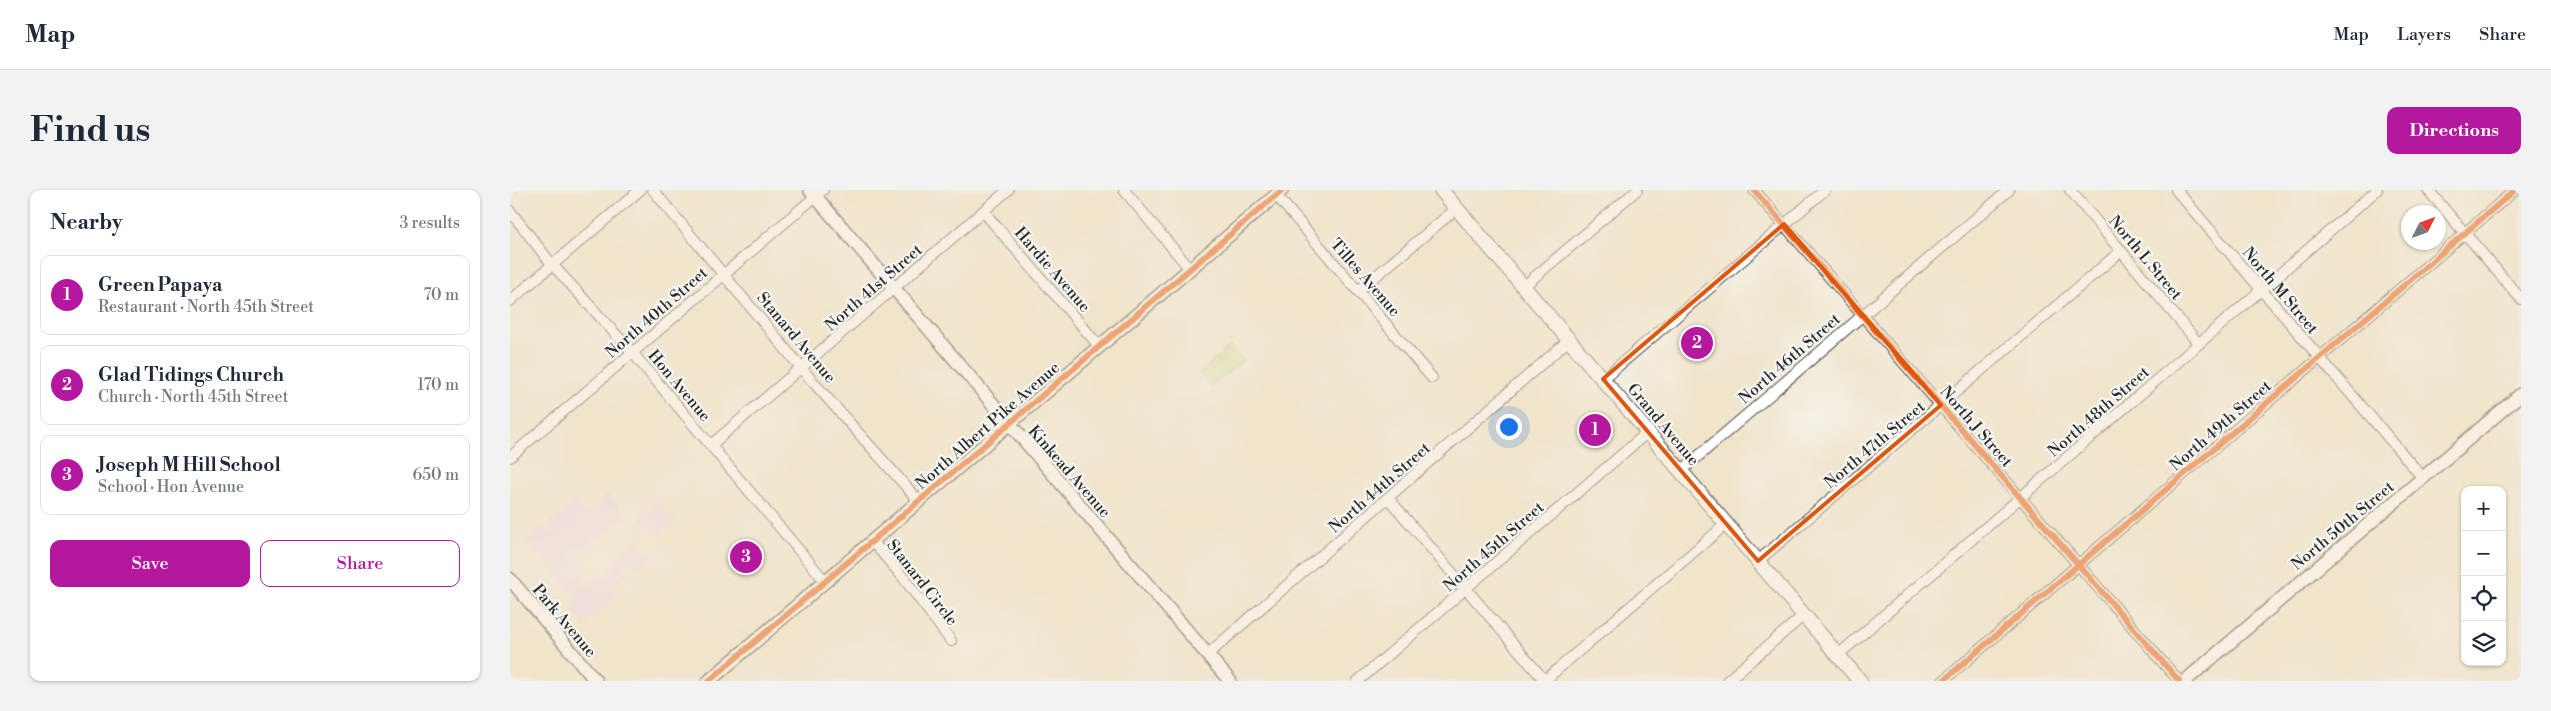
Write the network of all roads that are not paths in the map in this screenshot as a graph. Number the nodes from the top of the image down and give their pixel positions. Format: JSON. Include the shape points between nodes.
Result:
{"nodes":[{"id":1,"x":640,"y":190,"type":"edge"},
{"id":2,"x":653,"y":190,"type":"edge"},
{"id":3,"x":1008,"y":190,"type":"edge"},
{"id":4,"x":1124,"y":190,"type":"edge"},
{"id":5,"x":1441,"y":190,"type":"edge"},
{"id":6,"x":1637,"y":190,"type":"edge"},
{"id":7,"x":1754,"y":190,"type":"edge"},
{"id":8,"x":1825,"y":190,"type":"edge"},
{"id":9,"x":2010,"y":190,"type":"edge"},
{"id":10,"x":2070,"y":190,"type":"edge"},
{"id":11,"x":2176,"y":190,"type":"edge"},
{"id":12,"x":2378,"y":190,"type":"edge"},
{"id":13,"x":2428,"y":190,"type":"edge"},
{"id":14,"x":2516,"y":190,"type":"edge"},
{"id":15,"x":1281,"y":191,"type":"edge"},
{"id":16,"x":816,"y":192,"type":"edge"},
{"id":17,"x":1457,"y":208,"type":"junction"},
{"id":18,"x":510,"y":211,"type":"edge"},
{"id":19,"x":983,"y":211,"type":"junction"},
{"id":20,"x":1784,"y":224,"type":"junction"},
{"id":21,"x":2465,"y":233,"type":"junction"},
{"id":22,"x":2121,"y":251,"type":"junction"},
{"id":23,"x":553,"y":264,"type":"junction"},
{"id":24,"x":1190,"y":269,"type":"junction"},
{"id":25,"x":724,"y":274,"type":"junction"},
{"id":26,"x":1523,"y":286,"type":"junction"},
{"id":27,"x":894,"y":289,"type":"junction"},
{"id":28,"x":2261,"y":290,"type":"junction"},
{"id":29,"x":1358,"y":291,"type":"junction"},
{"id":30,"x":2521,"y":300,"type":"edge"},
{"id":31,"x":510,"y":301,"type":"edge"},
{"id":32,"x":1862,"y":314,"type":"junction"},
{"id":33,"x":1569,"y":340,"type":"junction"},
{"id":34,"x":2199,"y":344,"type":"junction"},
{"id":35,"x":1100,"y":346,"type":"junction"},
{"id":36,"x":632,"y":352,"type":"junction"},
{"id":37,"x":2319,"y":358,"type":"junction"},
{"id":38,"x":802,"y":368,"type":"junction"},
{"id":39,"x":1432,"y":378,"type":"dead end"},
{"id":40,"x":1603,"y":379,"type":"junction"},
{"id":41,"x":2521,"y":394,"type":"edge"},
{"id":42,"x":1941,"y":405,"type":"junction"},
{"id":43,"x":1009,"y":424,"type":"junction"},
{"id":44,"x":1648,"y":432,"type":"junction"},
{"id":45,"x":711,"y":445,"type":"junction"},
{"id":46,"x":510,"y":457,"type":"edge"},
{"id":47,"x":1681,"y":471,"type":"junction"},
{"id":48,"x":2423,"y":478,"type":"junction"},
{"id":49,"x":2021,"y":497,"type":"junction"},
{"id":50,"x":1388,"y":498,"type":"junction"},
{"id":51,"x":919,"y":501,"type":"junction"},
{"id":52,"x":1726,"y":524,"type":"junction"},
{"id":53,"x":872,"y":541,"type":"junction"},
{"id":54,"x":1758,"y":561,"type":"junction"},
{"id":55,"x":2079,"y":564,"type":"junction"},
{"id":56,"x":825,"y":581,"type":"junction"},
{"id":57,"x":512,"y":588,"type":"edge"},
{"id":58,"x":1466,"y":590,"type":"junction"},
{"id":59,"x":1804,"y":615,"type":"junction"},
{"id":60,"x":951,"y":641,"type":"dead end"},
{"id":61,"x":1207,"y":655,"type":"junction"},
{"id":62,"x":1838,"y":655,"type":"junction"},
{"id":63,"x":596,"y":681,"type":"edge"},
{"id":64,"x":709,"y":681,"type":"edge"},
{"id":65,"x":1230,"y":681,"type":"edge"},
{"id":66,"x":1358,"y":681,"type":"edge"},
{"id":67,"x":1544,"y":681,"type":"edge"},
{"id":68,"x":1727,"y":681,"type":"edge"},
{"id":69,"x":1860,"y":681,"type":"edge"},
{"id":70,"x":1943,"y":681,"type":"edge"},
{"id":71,"x":2179,"y":681,"type":"edge"},
{"id":72,"x":2185,"y":681,"type":"edge"}],
"edges":[{"from":1,"to":23,"type":"street"},
{"from":2,"to":25,"type":"street","name":"Stanard Avenue"},
{"from":3,"to":19,"type":"street","name":"North 41st Street"},
{"from":4,"to":24,"type":"street"},
{"from":5,"to":17,"type":"main road","name":"Grand Avenue"},
{"from":6,"to":26,"type":"street"},
{"from":7,"to":20,"type":"street","name":"North J Street"},
{"from":8,"to":20,"type":"street"},
{"from":9,"to":32,"type":"street","name":"North 46th Street"},
{"from":10,"to":22,"type":"street","name":"North L Street"},
{"from":11,"to":28,"type":"street","name":"North M Street"},
{"from":12,"to":28,"type":"street","name":"North 48th Street"},
{"from":13,"to":21,"type":"street"},
{"from":14,"to":21,"type":"street","name":"North 49th Street"},
{"from":15,"to":24,"type":"street","name":"North Albert Pike Avenue"},
{"from":15,"to":29,"type":"street","name":"Tilles Avenue"},
{"from":16,"to":25,"type":"street","name":"North 40th Street"},
{"from":16,"to":27,"type":"street","name":"Kinkead Avenue"},
{"from":17,"to":26,"type":"main road","name":"Grand Avenue"},
{"from":17,"to":29,"type":"street"},
{"from":18,"to":23,"type":"street","name":"Hon Avenue"},
{"from":19,"to":27,"type":"street","name":"North 41st Street"},
{"from":19,"to":35,"type":"street","name":"Hardie Avenue"},
{"from":20,"to":32,"type":"street","name":"North J Street"},
{"from":20,"to":40,"type":"street"},
{"from":21,"to":30,"type":"street"},
{"from":21,"to":37,"type":"street","name":"North 49th Street"},
{"from":22,"to":34,"type":"street","name":"North L Street"},
{"from":22,"to":42,"type":"street","name":"North 47th Street"},
{"from":23,"to":31,"type":"street"},
{"from":23,"to":36,"type":"street","name":"Hon Avenue"},
{"from":24,"to":35,"type":"street","name":"North Albert Pike Avenue"},
{"from":25,"to":36,"type":"street","name":"North 40th Street"},
{"from":25,"to":38,"type":"street","name":"Stanard Avenue"},
{"from":26,"to":33,"type":"main road","name":"Grand Avenue"},
{"from":27,"to":38,"type":"street","name":"North 41st Street"},
{"from":27,"to":43,"type":"street","name":"Kinkead Avenue"},
{"from":28,"to":34,"type":"street","name":"North 48th Street"},
{"from":28,"to":37,"type":"street","name":"North M Street"},
{"from":29,"to":39,"type":"street","name":"Tilles Avenue"},
{"from":32,"to":42,"type":"street","name":"North J Street"},
{"from":32,"to":47,"type":"street","name":"North 46th Street"},
{"from":33,"to":40,"type":"main road","name":"Grand Avenue"},
{"from":33,"to":50,"type":"street","name":"North 44th Street"},
{"from":34,"to":49,"type":"street","name":"North 48th Street"},
{"from":35,"to":43,"type":"street","name":"North Albert Pike Avenue"},
{"from":36,"to":45,"type":"street","name":"Hon Avenue"},
{"from":36,"to":46,"type":"street","name":"North 40th Street"},
{"from":37,"to":48,"type":"street","name":"North M Street"},
{"from":37,"to":55,"type":"street","name":"North 49th Street"},
{"from":38,"to":45,"type":"street","name":"North 41st Street"},
{"from":38,"to":51,"type":"street","name":"Stanard Avenue"},
{"from":40,"to":44,"type":"main road","name":"Grand Avenue"},
{"from":41,"to":48,"type":"street","name":"North 50th Street"},
{"from":42,"to":49,"type":"street","name":"North J Street"},
{"from":42,"to":54,"type":"street","name":"North 47th Street"},
{"from":43,"to":51,"type":"street","name":"North Albert Pike Avenue"},
{"from":43,"to":61,"type":"street","name":"Kinkead Avenue"},
{"from":44,"to":47,"type":"main road","name":"Grand Avenue"},
{"from":44,"to":58,"type":"street","name":"North 45th Street"},
{"from":45,"to":56,"type":"street","name":"Hon Avenue"},
{"from":47,"to":52,"type":"main road","name":"Grand Avenue"},
{"from":48,"to":72,"type":"street","name":"North 50th Street"},
{"from":49,"to":55,"type":"street","name":"North J Street"},
{"from":49,"to":62,"type":"street","name":"North 48th Street"},
{"from":50,"to":58,"type":"street"},
{"from":50,"to":61,"type":"street","name":"North 44th Street"},
{"from":51,"to":53,"type":"street","name":"North Albert Pike Avenue"},
{"from":52,"to":54,"type":"main road","name":"Grand Avenue"},
{"from":52,"to":67,"type":"street"},
{"from":53,"to":56,"type":"street","name":"North Albert Pike Avenue"},
{"from":53,"to":60,"type":"street","name":"Stanard Circle"},
{"from":54,"to":59,"type":"main road","name":"Grand Avenue"},
{"from":55,"to":70,"type":"street","name":"North 49th Street"},
{"from":55,"to":71,"type":"street","name":"North J Street"},
{"from":56,"to":64,"type":"street","name":"North Albert Pike Avenue"},
{"from":57,"to":63,"type":"street","name":"Park Avenue"},
{"from":58,"to":66,"type":"street","name":"North 45th Street"},
{"from":58,"to":67,"type":"street"},
{"from":59,"to":62,"type":"main road","name":"Grand Avenue"},
{"from":59,"to":68,"type":"street"},
{"from":61,"to":65,"type":"street","name":"Kinkead Avenue"},
{"from":62,"to":69,"type":"main road","name":"Grand Avenue"}]}
